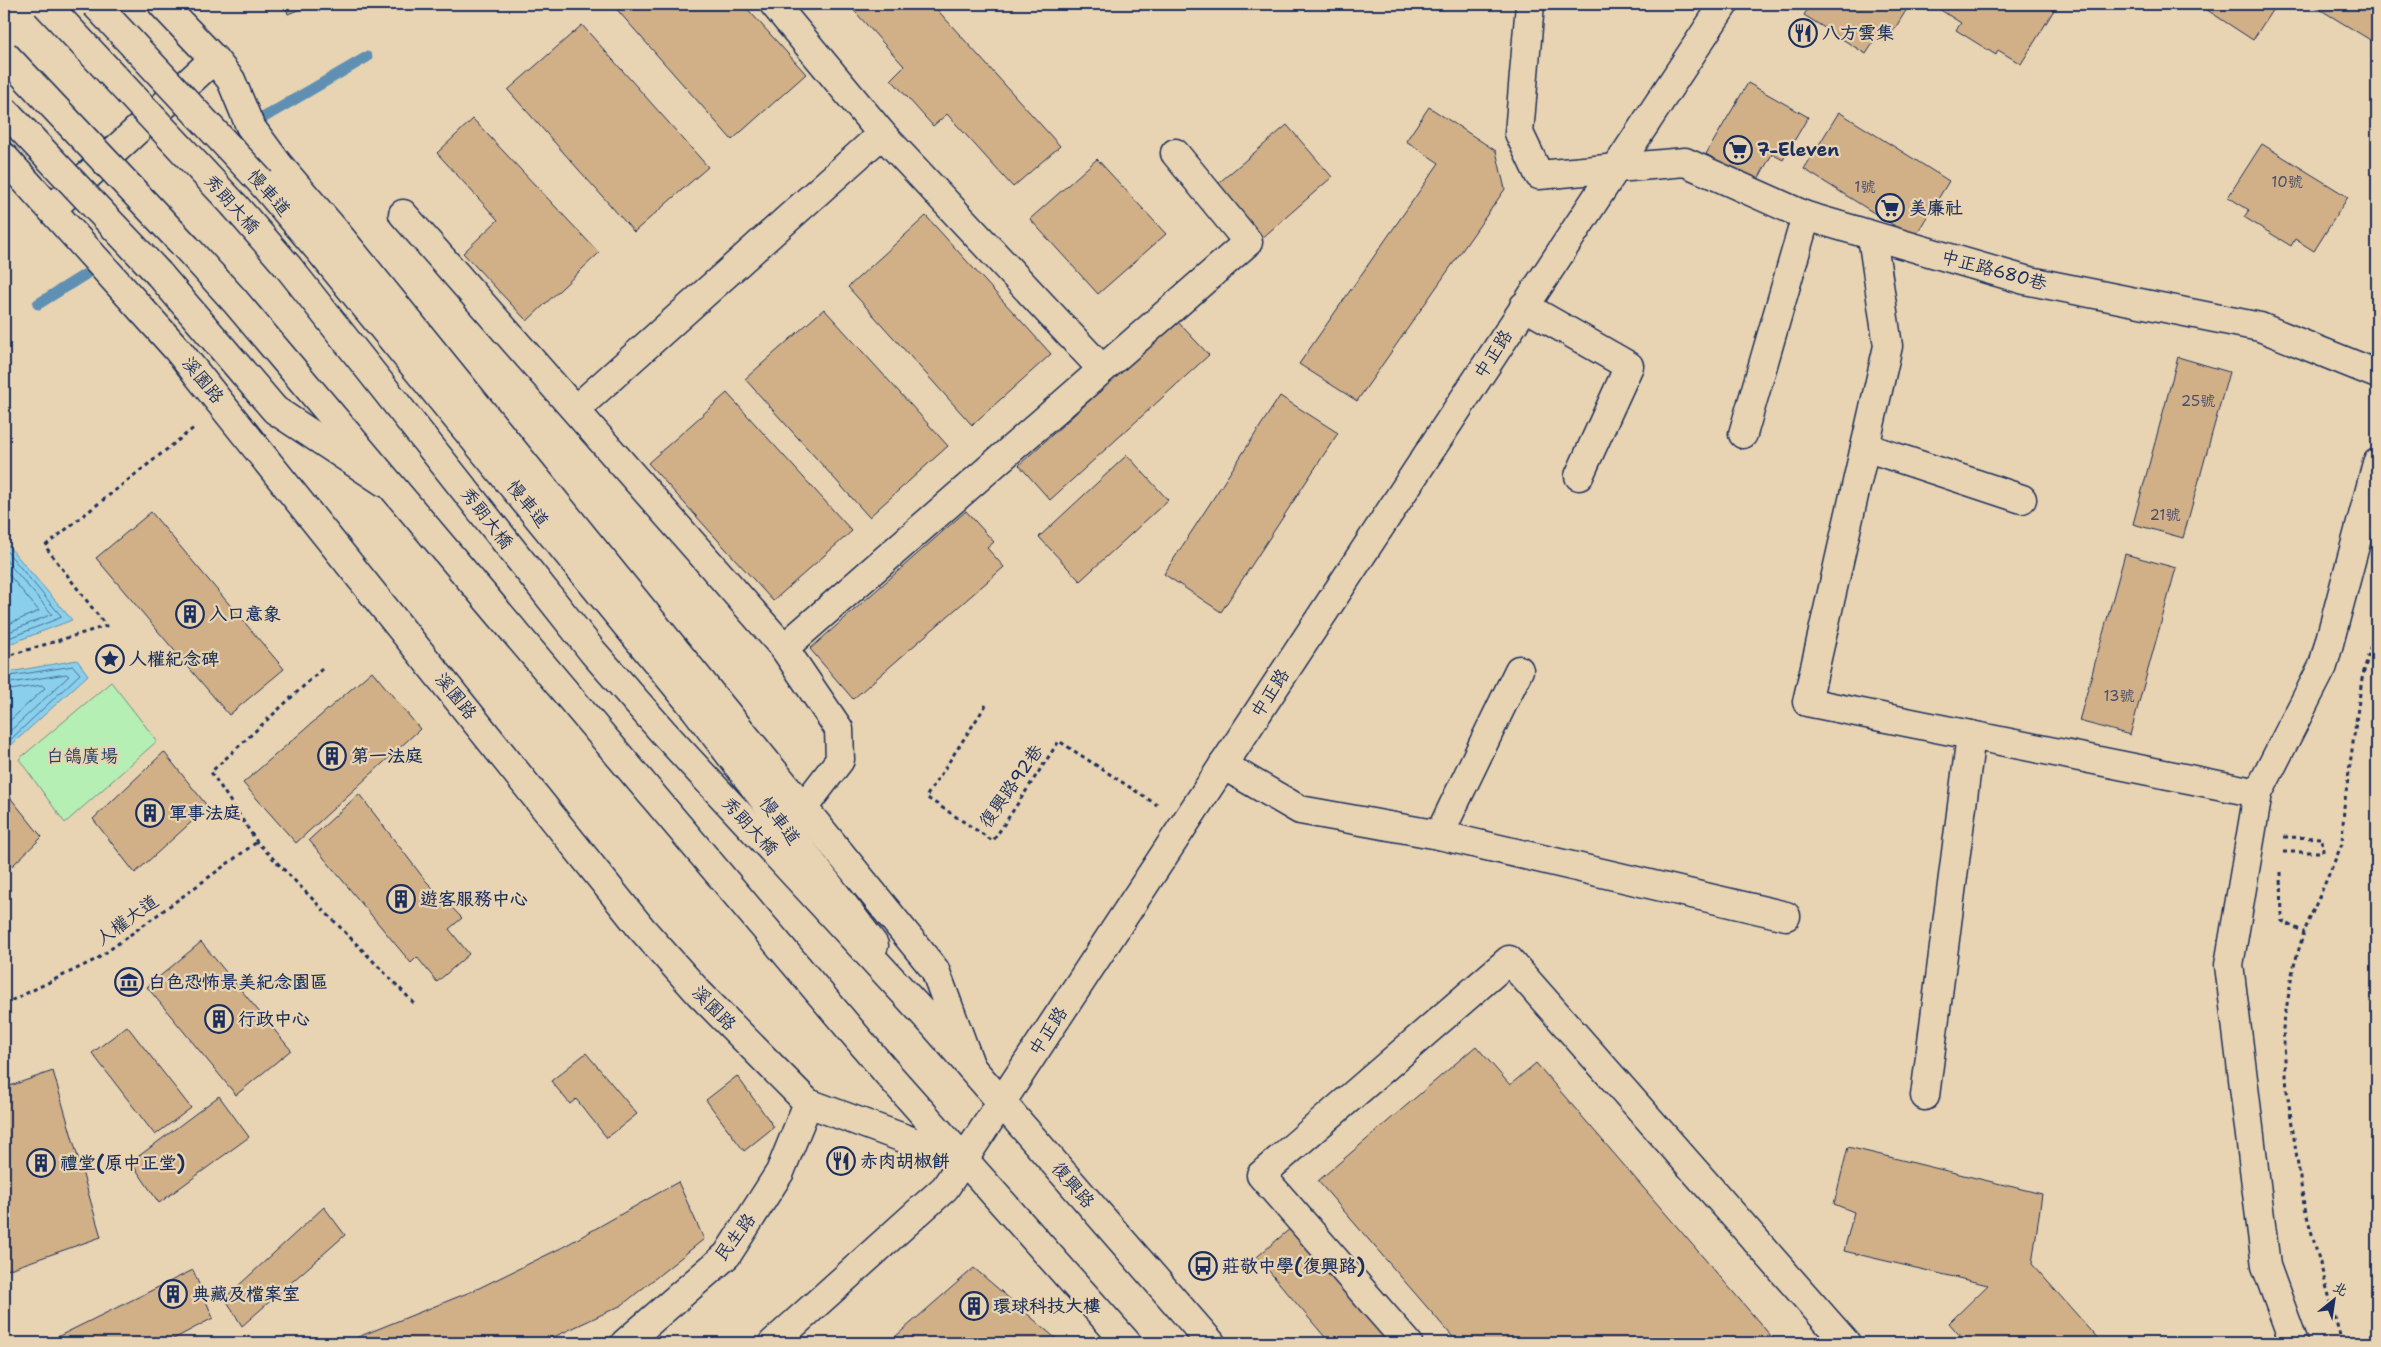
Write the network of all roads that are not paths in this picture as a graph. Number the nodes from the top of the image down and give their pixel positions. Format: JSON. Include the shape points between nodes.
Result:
{"nodes":[{"id":1,"x":46,"y":4,"type":"edge"},
{"id":2,"x":95,"y":4,"type":"edge"},
{"id":3,"x":162,"y":4,"type":"edge"},
{"id":4,"x":774,"y":4,"type":"edge"},
{"id":5,"x":1724,"y":4,"type":"edge"},
{"id":6,"x":1526,"y":5,"type":"edge"},
{"id":7,"x":4,"y":54,"type":"edge"},
{"id":8,"x":214,"y":59,"type":"junction"},
{"id":9,"x":4,"y":110,"type":"edge"},
{"id":10,"x":882,"y":134,"type":"junction"},
{"id":11,"x":1175,"y":153,"type":"dead end"},
{"id":12,"x":4,"y":157,"type":"edge"},
{"id":13,"x":1615,"y":168,"type":"junction"},
{"id":14,"x":52,"y":209,"type":"junction"},
{"id":15,"x":402,"y":214,"type":"dead end"},
{"id":16,"x":1806,"y":216,"type":"junction"},
{"id":17,"x":1872,"y":236,"type":"junction"},
{"id":18,"x":1524,"y":306,"type":"junction"},
{"id":19,"x":1102,"y":369,"type":"junction"},
{"id":20,"x":2377,"y":374,"type":"edge"},
{"id":21,"x":576,"y":409,"type":"junction"},
{"id":22,"x":1744,"y":434,"type":"dead end"},
{"id":23,"x":1865,"y":447,"type":"junction"},
{"id":24,"x":2377,"y":462,"type":"edge"},
{"id":25,"x":1579,"y":476,"type":"dead end"},
{"id":26,"x":393,"y":488,"type":"junction"},
{"id":27,"x":2022,"y":499,"type":"dead end"},
{"id":28,"x":784,"y":648,"type":"junction"},
{"id":29,"x":1520,"y":670,"type":"dead end"},
{"id":30,"x":1971,"y":735,"type":"junction"},
{"id":31,"x":1223,"y":766,"type":"junction"},
{"id":32,"x":2258,"y":792,"type":"junction"},
{"id":33,"x":803,"y":808,"type":"junction"},
{"id":34,"x":1439,"y":835,"type":"junction"},
{"id":35,"x":1786,"y":916,"type":"dead end"},
{"id":36,"x":935,"y":1026,"type":"junction"},
{"id":37,"x":972,"y":1068,"type":"junction"},
{"id":38,"x":1925,"y":1096,"type":"dead end"},
{"id":39,"x":1001,"y":1102,"type":"junction"},
{"id":40,"x":808,"y":1103,"type":"junction"},
{"id":41,"x":963,"y":1160,"type":"junction"},
{"id":42,"x":625,"y":1343,"type":"edge"},
{"id":43,"x":772,"y":1343,"type":"edge"},
{"id":44,"x":1127,"y":1343,"type":"edge"},
{"id":45,"x":1211,"y":1343,"type":"edge"},
{"id":46,"x":1408,"y":1343,"type":"edge"},
{"id":47,"x":1846,"y":1343,"type":"edge"},
{"id":48,"x":2294,"y":1343,"type":"edge"}],
"edges":[{"from":1,"to":36,"type":"main road","name":"秀朗大橋","bridge":true,"via":[[289,268],[593,652]]},
{"from":2,"to":36,"type":"main road","name":"慢車道","bridge":true,"via":[[261,182],[319,250],[696,710]]},
{"from":3,"to":8,"type":"main road"},
{"from":4,"to":10,"type":"main road"},
{"from":5,"to":13,"type":"main road","name":"中正路"},
{"from":6,"to":13,"type":"main road","name":"中正路680巷","via":[[1519,133],[1538,175]]},
{"from":7,"to":26,"type":"main road","bridge":true,"via":[[187,248]]},
{"from":8,"to":14,"type":"main road"},
{"from":8,"to":33,"type":"main road","via":[[231,80],[250,126],[278,164]]},
{"from":9,"to":26,"type":"main road","bridge":true,"via":[[159,274],[276,410]]},
{"from":10,"to":19,"type":"main road"},
{"from":10,"to":21,"type":"main road"},
{"from":11,"to":19,"type":"main road","via":[[1248,242]]},
{"from":12,"to":14,"type":"main road","name":"溪園路"},
{"from":13,"to":16,"type":"main road","name":"中正路680巷","via":[[1685,162]]},
{"from":13,"to":18,"type":"main road","name":"中正路"},
{"from":14,"to":40,"type":"main road","name":"溪園路","via":[[177,348],[642,928],[699,993]]},
{"from":15,"to":21,"type":"main road"},
{"from":16,"to":17,"type":"main road","name":"中正路680巷"},
{"from":16,"to":22,"type":"main road"},
{"from":17,"to":20,"type":"main road","name":"中正路680巷","via":[[2025,280],[2260,327]]},
{"from":17,"to":23,"type":"main road","via":[[1888,346]]},
{"from":18,"to":25,"type":"main road","via":[[1629,366]]},
{"from":18,"to":31,"type":"main road","name":"中正路"},
{"from":19,"to":28,"type":"main road"},
{"from":21,"to":28,"type":"main road"},
{"from":23,"to":27,"type":"main road"},
{"from":23,"to":30,"type":"main road","via":[[1807,702]]},
{"from":24,"to":32,"type":"main road","via":[[2323,666]]},
{"from":26,"to":41,"type":"main road"},
{"from":28,"to":33,"type":"main road","via":[[839,729],[840,760]]},
{"from":29,"to":34,"type":"main road"},
{"from":30,"to":32,"type":"main road"},
{"from":30,"to":38,"type":"main road"},
{"from":31,"to":34,"type":"main road","via":[[1300,810]]},
{"from":31,"to":39,"type":"main road","name":"中正路"},
{"from":32,"to":48,"type":"main road","via":[[2228,965],[2266,1266]]},
{"from":33,"to":37,"type":"main road","via":[[935,970]]},
{"from":34,"to":35,"type":"main road"},
{"from":36,"to":37,"type":"main road","name":"復興路"},
{"from":37,"to":39,"type":"main road","name":"復興路"},
{"from":39,"to":41,"type":"main road","name":"中正路"},
{"from":39,"to":45,"type":"main road","name":"復興路"},
{"from":40,"to":41,"type":"main road","name":"溪園路"},
{"from":40,"to":42,"type":"main road","name":"民生路","via":[[780,1172],[727,1255]]},
{"from":41,"to":43,"type":"main road","name":"中正路","via":[[945,1188]]},
{"from":41,"to":44,"type":"main road"},
{"from":46,"to":47,"type":"main road","via":[[1261,1174],[1509,960]]}]}
